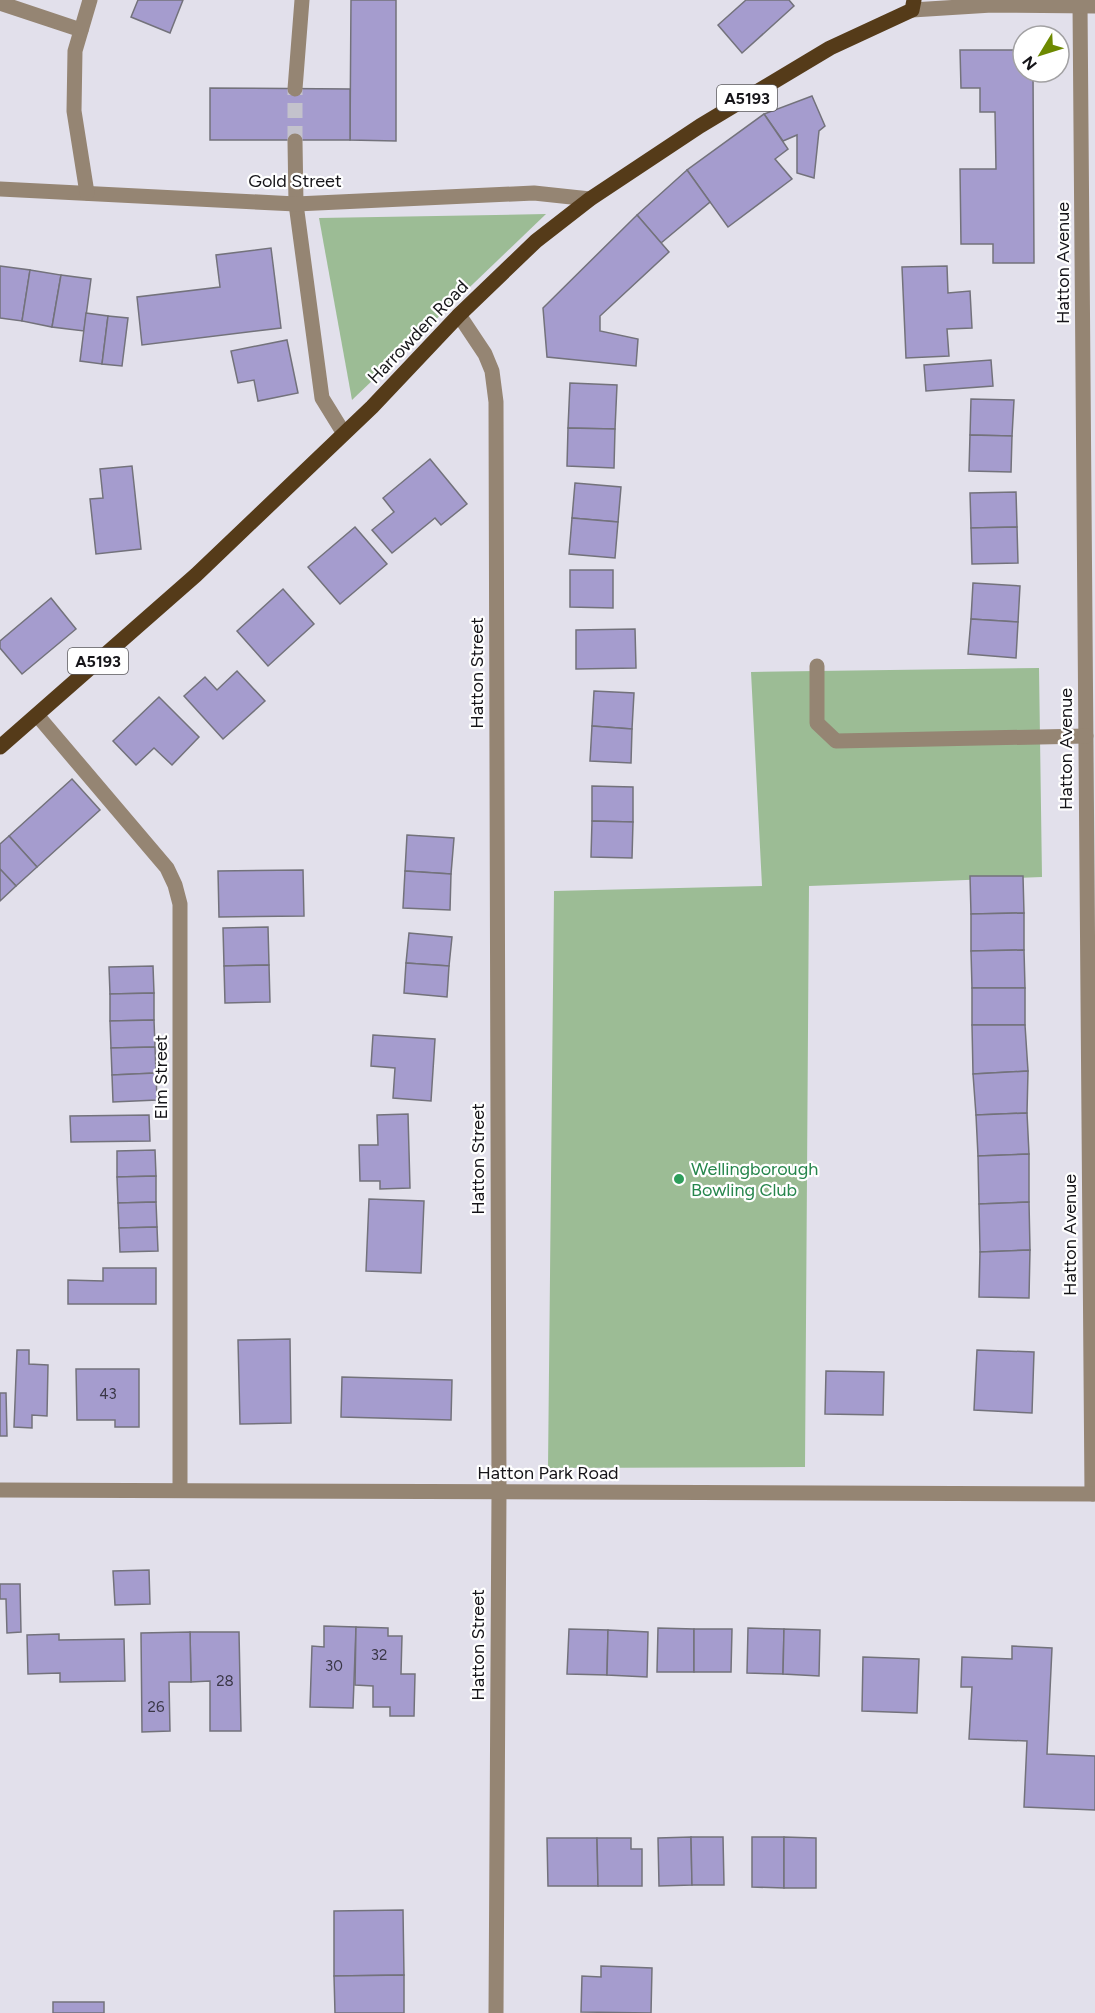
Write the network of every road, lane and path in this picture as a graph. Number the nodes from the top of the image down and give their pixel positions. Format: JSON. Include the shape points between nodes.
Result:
{"nodes":[{"id":1,"x":90,"y":0,"type":"edge"},
{"id":2,"x":302,"y":0,"type":"edge"},
{"id":3,"x":0,"y":3,"type":"edge"},
{"id":4,"x":913,"y":5,"type":"edge"},
{"id":5,"x":1088,"y":5,"type":"edge"},
{"id":6,"x":81,"y":30,"type":"junction"},
{"id":7,"x":295,"y":89,"type":"tunnel mouth"},
{"id":8,"x":295,"y":141,"type":"tunnel mouth"},
{"id":9,"x":0,"y":189,"type":"edge"},
{"id":10,"x":87,"y":193,"type":"junction"},
{"id":11,"x":590,"y":198,"type":"junction"},
{"id":12,"x":296,"y":204,"type":"junction"},
{"id":13,"x":459,"y":315,"type":"junction"},
{"id":14,"x":343,"y":432,"type":"junction"},
{"id":15,"x":817,"y":666,"type":"dead end"},
{"id":16,"x":37,"y":715,"type":"junction"},
{"id":17,"x":1086,"y":736,"type":"junction"},
{"id":18,"x":0,"y":747,"type":"edge"},
{"id":19,"x":0,"y":1490,"type":"edge"},
{"id":20,"x":180,"y":1490,"type":"junction"},
{"id":21,"x":499,"y":1492,"type":"junction"},
{"id":22,"x":1093,"y":1494,"type":"edge"},
{"id":23,"x":496,"y":2013,"type":"edge"}],
"edges":[{"from":1,"to":6,"type":"street"},
{"from":2,"to":7,"type":"street"},
{"from":3,"to":6,"type":"street"},
{"from":4,"to":5,"type":"street"},
{"from":4,"to":11,"type":"main road","name":"Harrowden Road","number":"A5193","via":[[830,48]]},
{"from":5,"to":17,"type":"street","name":"Hatton Avenue"},
{"from":6,"to":10,"type":"street","via":[[75,51],[74,111]]},
{"from":8,"to":12,"type":"street"},
{"from":9,"to":10,"type":"street","name":"Gold Street"},
{"from":10,"to":12,"type":"street","name":"Gold Street"},
{"from":11,"to":12,"type":"street","name":"Gold Street","via":[[534,194]]},
{"from":11,"to":13,"type":"main road","name":"Harrowden Road","number":"A5193","via":[[536,241]]},
{"from":12,"to":14,"type":"street","via":[[322,398]]},
{"from":13,"to":14,"type":"main road","name":"Harrowden Road","number":"A5193"},
{"from":13,"to":21,"type":"street","name":"Hatton Street","via":[[485,354],[492,371],[496,402]]},
{"from":14,"to":16,"type":"main road","name":"Harrowden Road","number":"A5193","via":[[196,574]]},
{"from":15,"to":17,"type":"street","via":[[817,723],[836,741]]},
{"from":16,"to":18,"type":"main road","name":"Harrowden Road","number":"A5193"},
{"from":16,"to":20,"type":"street","name":"Elm Street","via":[[168,867],[180,904]]},
{"from":17,"to":22,"type":"street","name":"Hatton Avenue"},
{"from":19,"to":20,"type":"street","name":"Hatton Park Road"},
{"from":20,"to":21,"type":"street","name":"Hatton Park Road"},
{"from":21,"to":22,"type":"street","name":"Hatton Park Road"},
{"from":21,"to":23,"type":"street","name":"Hatton Street"}]}
